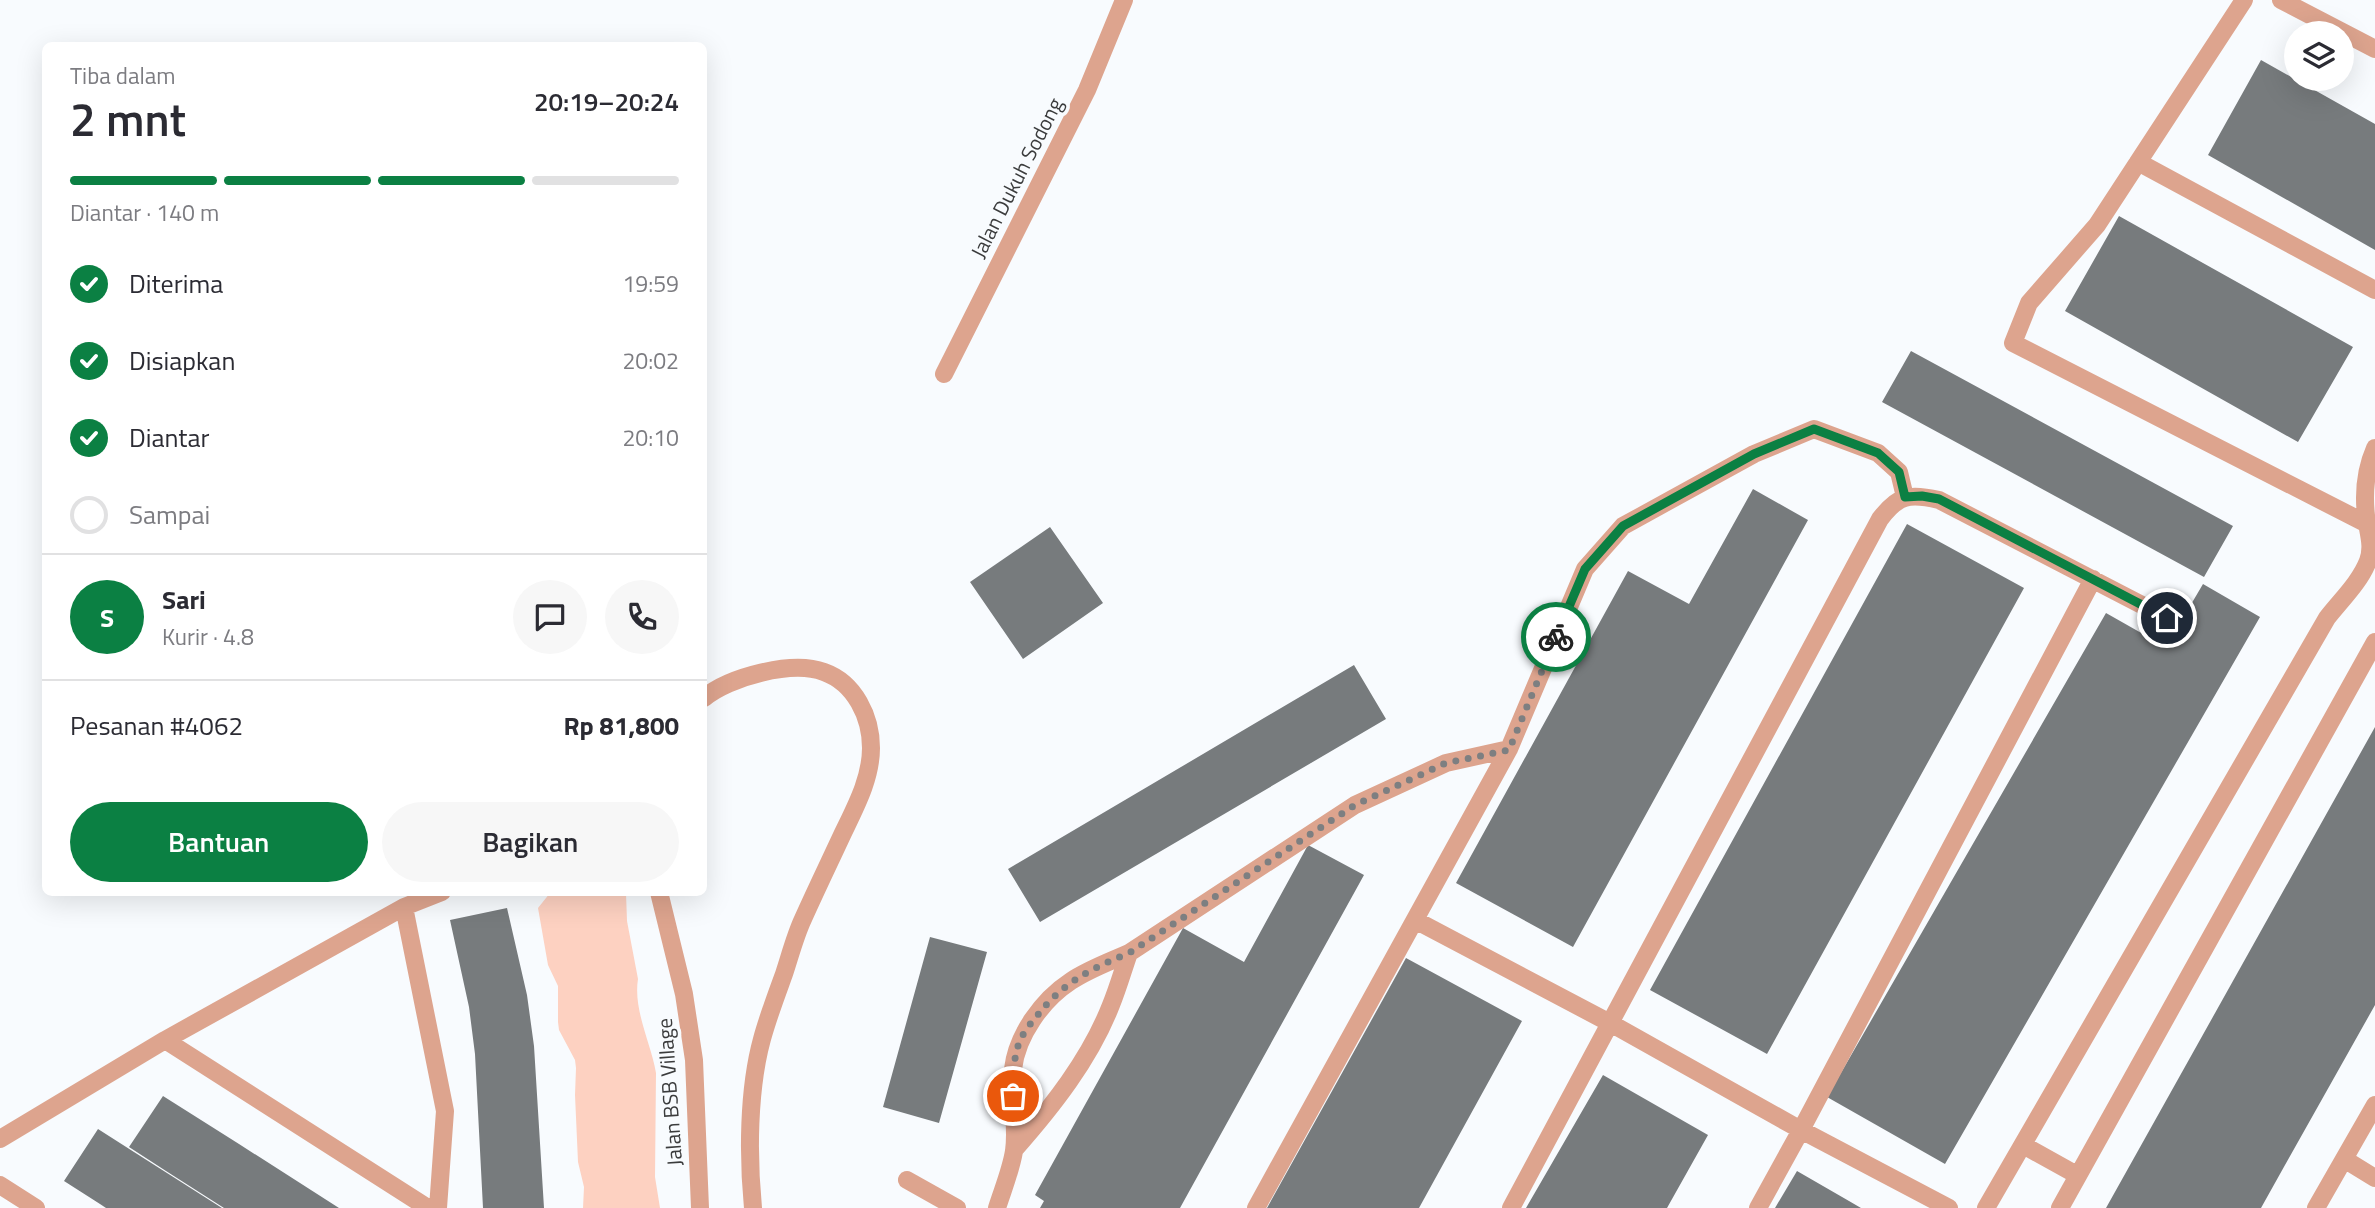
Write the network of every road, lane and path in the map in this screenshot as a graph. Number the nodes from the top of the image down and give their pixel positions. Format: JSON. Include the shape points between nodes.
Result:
{"nodes":[{"id":1,"x":1124,"y":0,"type":"edge"},
{"id":2,"x":2244,"y":0,"type":"edge"},
{"id":3,"x":2281,"y":0,"type":"edge"},
{"id":4,"x":2375,"y":49,"type":"edge"},
{"id":5,"x":2138,"y":162,"type":"junction"},
{"id":6,"x":2375,"y":290,"type":"edge"},
{"id":7,"x":944,"y":374,"type":"dead end"},
{"id":8,"x":2375,"y":449,"type":"edge"},
{"id":9,"x":1905,"y":497,"type":"junction"},
{"id":10,"x":2371,"y":526,"type":"edge"},
{"id":11,"x":2093,"y":579,"type":"junction"},
{"id":12,"x":2167,"y":618,"type":"dead end"},
{"id":13,"x":2375,"y":642,"type":"edge"},
{"id":14,"x":707,"y":695,"type":"edge"},
{"id":15,"x":1509,"y":750,"type":"junction"},
{"id":16,"x":432,"y":896,"type":"edge"},
{"id":17,"x":660,"y":896,"type":"edge"},
{"id":18,"x":404,"y":907,"type":"junction"},
{"id":19,"x":1415,"y":920,"type":"junction"},
{"id":20,"x":1129,"y":953,"type":"junction"},
{"id":21,"x":1610,"y":1023,"type":"junction"},
{"id":22,"x":165,"y":1040,"type":"junction"},
{"id":23,"x":2375,"y":1105,"type":"edge"},
{"id":24,"x":1801,"y":1130,"type":"junction"},
{"id":25,"x":0,"y":1139,"type":"edge"},
{"id":26,"x":2023,"y":1145,"type":"junction"},
{"id":27,"x":1014,"y":1150,"type":"junction"},
{"id":28,"x":2344,"y":1159,"type":"junction"},
{"id":29,"x":2077,"y":1175,"type":"junction"},
{"id":30,"x":2375,"y":1178,"type":"edge"},
{"id":31,"x":907,"y":1180,"type":"dead end"},
{"id":32,"x":0,"y":1185,"type":"edge"},
{"id":33,"x":36,"y":1208,"type":"edge"},
{"id":34,"x":428,"y":1208,"type":"edge"},
{"id":35,"x":438,"y":1208,"type":"edge"},
{"id":36,"x":700,"y":1208,"type":"edge"},
{"id":37,"x":753,"y":1208,"type":"edge"},
{"id":38,"x":957,"y":1208,"type":"edge"},
{"id":39,"x":997,"y":1208,"type":"edge"},
{"id":40,"x":1256,"y":1208,"type":"edge"},
{"id":41,"x":1511,"y":1208,"type":"edge"},
{"id":42,"x":1758,"y":1208,"type":"edge"},
{"id":43,"x":1949,"y":1208,"type":"edge"},
{"id":44,"x":1986,"y":1208,"type":"edge"},
{"id":45,"x":2060,"y":1208,"type":"edge"},
{"id":46,"x":2316,"y":1208,"type":"edge"}],
"edges":[{"from":1,"to":7,"type":"street","name":"Jalan Dukuh Sodong","via":[[1087,90]]},
{"from":2,"to":5,"type":"street"},
{"from":3,"to":4,"type":"street"},
{"from":5,"to":6,"type":"street"},
{"from":5,"to":10,"type":"street","via":[[2097,225],[2029,303],[2013,343]]},
{"from":8,"to":10,"type":"street","via":[[2365,482]]},
{"from":9,"to":11,"type":"street","via":[[1939,499]]},
{"from":9,"to":15,"type":"street","via":[[1899,472],[1878,453],[1814,429],[1754,454],[1623,526],[1585,569]]},
{"from":9,"to":21,"type":"street","via":[[1891,504],[1880,519]]},
{"from":10,"to":26,"type":"street","via":[[2368,561],[2358,579],[2326,618]]},
{"from":11,"to":12,"type":"street"},
{"from":11,"to":24,"type":"street"},
{"from":13,"to":29,"type":"street"},
{"from":14,"to":37,"type":"street","via":[[734,679],[758,672],[804,668],[824,672],[843,684],[862,705],[869,725],[871,749],[865,786],[801,922],[761,1041],[751,1106]]},
{"from":15,"to":19,"type":"street"},
{"from":15,"to":20,"type":"street","via":[[1446,763],[1355,805]]},
{"from":16,"to":18,"type":"street"},
{"from":17,"to":36,"type":"street","name":"Jalan BSB Village","via":[[684,994],[694,1060]]},
{"from":18,"to":22,"type":"street"},
{"from":18,"to":35,"type":"street","via":[[445,1111]]},
{"from":19,"to":21,"type":"street"},
{"from":19,"to":40,"type":"street"},
{"from":20,"to":27,"type":"street","via":[[1111,1007],[1091,1045],[1049,1110]]},
{"from":20,"to":27,"type":"street","via":[[1068,983],[1026,1029],[1013,1070]]},
{"from":21,"to":24,"type":"street"},
{"from":21,"to":41,"type":"street"},
{"from":22,"to":25,"type":"street"},
{"from":22,"to":34,"type":"street"},
{"from":23,"to":28,"type":"street"},
{"from":24,"to":42,"type":"street"},
{"from":24,"to":43,"type":"street"},
{"from":26,"to":29,"type":"street"},
{"from":26,"to":44,"type":"street"},
{"from":27,"to":39,"type":"street"},
{"from":28,"to":30,"type":"street"},
{"from":28,"to":46,"type":"street"},
{"from":29,"to":45,"type":"street"},
{"from":31,"to":38,"type":"street"},
{"from":32,"to":33,"type":"street"}]}
